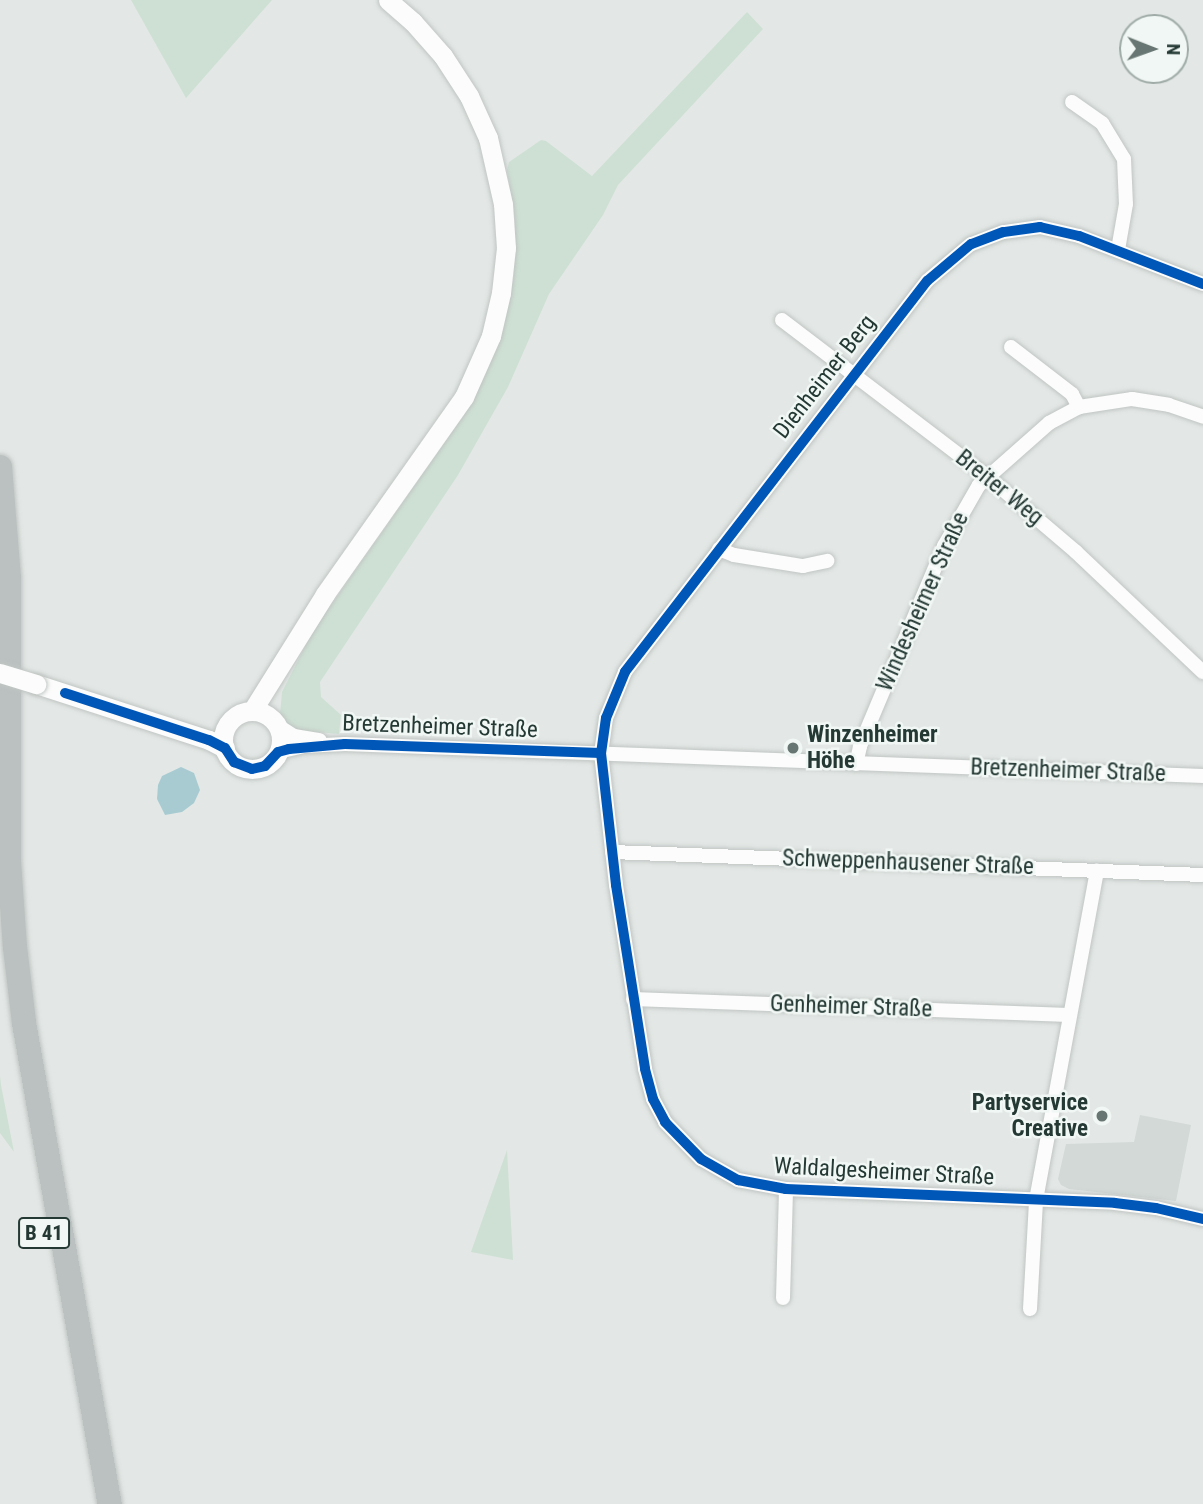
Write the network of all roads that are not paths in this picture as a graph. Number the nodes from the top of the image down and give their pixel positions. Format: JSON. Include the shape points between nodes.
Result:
{"nodes":[{"id":1,"x":388,"y":0,"type":"edge"},
{"id":2,"x":1072,"y":102,"type":"dead end"},
{"id":3,"x":1118,"y":250,"type":"junction"},
{"id":4,"x":1203,"y":284,"type":"edge"},
{"id":5,"x":782,"y":320,"type":"dead end"},
{"id":6,"x":1011,"y":347,"type":"dead end"},
{"id":7,"x":852,"y":375,"type":"junction"},
{"id":8,"x":1079,"y":407,"type":"junction"},
{"id":9,"x":1203,"y":417,"type":"edge"},
{"id":10,"x":0,"y":467,"type":"edge"},
{"id":11,"x":988,"y":477,"type":"junction"},
{"id":12,"x":719,"y":549,"type":"junction"},
{"id":13,"x":827,"y":561,"type":"dead end"},
{"id":14,"x":293,"y":644,"type":"junction"},
{"id":15,"x":1203,"y":672,"type":"edge"},
{"id":16,"x":0,"y":673,"type":"edge"},
{"id":17,"x":252,"y":711,"type":"junction"},
{"id":18,"x":274,"y":722,"type":"junction"},
{"id":19,"x":227,"y":726,"type":"junction"},
{"id":20,"x":174,"y":728,"type":"junction"},
{"id":21,"x":345,"y":744,"type":"junction"},
{"id":22,"x":225,"y":748,"type":"junction"},
{"id":23,"x":278,"y":752,"type":"junction"},
{"id":24,"x":601,"y":753,"type":"junction"},
{"id":25,"x":856,"y":764,"type":"junction"},
{"id":26,"x":1203,"y":776,"type":"edge"},
{"id":27,"x":612,"y":852,"type":"junction"},
{"id":28,"x":1097,"y":871,"type":"junction"},
{"id":29,"x":1203,"y":875,"type":"edge"},
{"id":30,"x":0,"y":961,"type":"edge"},
{"id":31,"x":633,"y":999,"type":"junction"},
{"id":32,"x":1069,"y":1015,"type":"junction"},
{"id":33,"x":786,"y":1189,"type":"junction"},
{"id":34,"x":1036,"y":1200,"type":"junction"},
{"id":35,"x":1203,"y":1219,"type":"edge"},
{"id":36,"x":783,"y":1298,"type":"dead end"},
{"id":37,"x":1030,"y":1309,"type":"dead end"},
{"id":38,"x":93,"y":1504,"type":"edge"},
{"id":39,"x":110,"y":1504,"type":"edge"}],
"edges":[{"from":1,"to":14,"type":"street","via":[[443,57],[469,96],[488,138],[504,215],[501,293],[487,346],[464,397]]},
{"from":2,"to":3,"type":"street","via":[[1102,123],[1124,159],[1126,204]]},
{"from":3,"to":4,"type":"street","name":"Dienheimer Berg"},
{"from":3,"to":7,"type":"street","name":"Dienheimer Berg","via":[[1040,227],[1003,232],[971,244],[927,281]]},
{"from":5,"to":7,"type":"street","name":"Breiter Weg"},
{"from":6,"to":8,"type":"street","via":[[1072,394]]},
{"from":7,"to":11,"type":"street","name":"Breiter Weg"},
{"from":7,"to":12,"type":"street","name":"Dienheimer Berg"},
{"from":8,"to":9,"type":"street","name":"Windesheimer Straße","via":[[1150,401]]},
{"from":8,"to":11,"type":"street","name":"Windesheimer Straße","via":[[1049,423]]},
{"from":10,"to":39,"type":"highway","number":"B 41","via":[[9,578],[9,862],[15,947],[24,1023]]},
{"from":11,"to":15,"type":"street","name":"Breiter Weg","via":[[1076,552]]},
{"from":11,"to":25,"type":"street","name":"Windesheimer Straße","via":[[944,546]]},
{"from":12,"to":13,"type":"street","via":[[803,566]]},
{"from":12,"to":24,"type":"street","name":"Dienheimer Berg","via":[[625,672],[606,718]]},
{"from":14,"to":17,"type":"street"},
{"from":14,"to":18,"type":"street","via":[[277,686]]},
{"from":16,"to":20,"type":"street","bridge":true},
{"from":17,"to":18,"type":"street"},
{"from":17,"to":19,"type":"street","via":[[237,715]]},
{"from":18,"to":21,"type":"street","name":"Bretzenheimer Straße","via":[[294,736]]},
{"from":18,"to":23,"type":"street","via":[[281,739]]},
{"from":19,"to":20,"type":"street","via":[[206,731]]},
{"from":19,"to":22,"type":"street"},
{"from":20,"to":22,"type":"street"},
{"from":21,"to":23,"type":"street","name":"Bretzenheimer Straße"},
{"from":21,"to":24,"type":"street","name":"Bretzenheimer Straße"},
{"from":22,"to":23,"type":"street","via":[[234,762],[252,769],[270,762]]},
{"from":24,"to":25,"type":"street","name":"Bretzenheimer Straße"},
{"from":24,"to":27,"type":"street","name":"Waldalgesheimer Straße"},
{"from":25,"to":26,"type":"street","name":"Bretzenheimer Straße"},
{"from":27,"to":28,"type":"street","name":"Schweppenhausener Straße"},
{"from":27,"to":31,"type":"street","name":"Waldalgesheimer Straße"},
{"from":28,"to":29,"type":"street","name":"Schweppenhausener Straße"},
{"from":28,"to":32,"type":"street"},
{"from":30,"to":38,"type":"highway","number":"B 41"},
{"from":31,"to":32,"type":"street","name":"Genheimer Straße"},
{"from":31,"to":33,"type":"street","name":"Waldalgesheimer Straße","via":[[653,1099],[665,1122],[691,1151],[719,1170],[749,1183]]},
{"from":32,"to":34,"type":"street"},
{"from":33,"to":34,"type":"street","name":"Waldalgesheimer Straße"},
{"from":33,"to":36,"type":"street","name":"Waldalgesheimer Straße"},
{"from":34,"to":35,"type":"street","name":"Waldalgesheimer Straße","via":[[1141,1206]]},
{"from":34,"to":37,"type":"street"}]}
